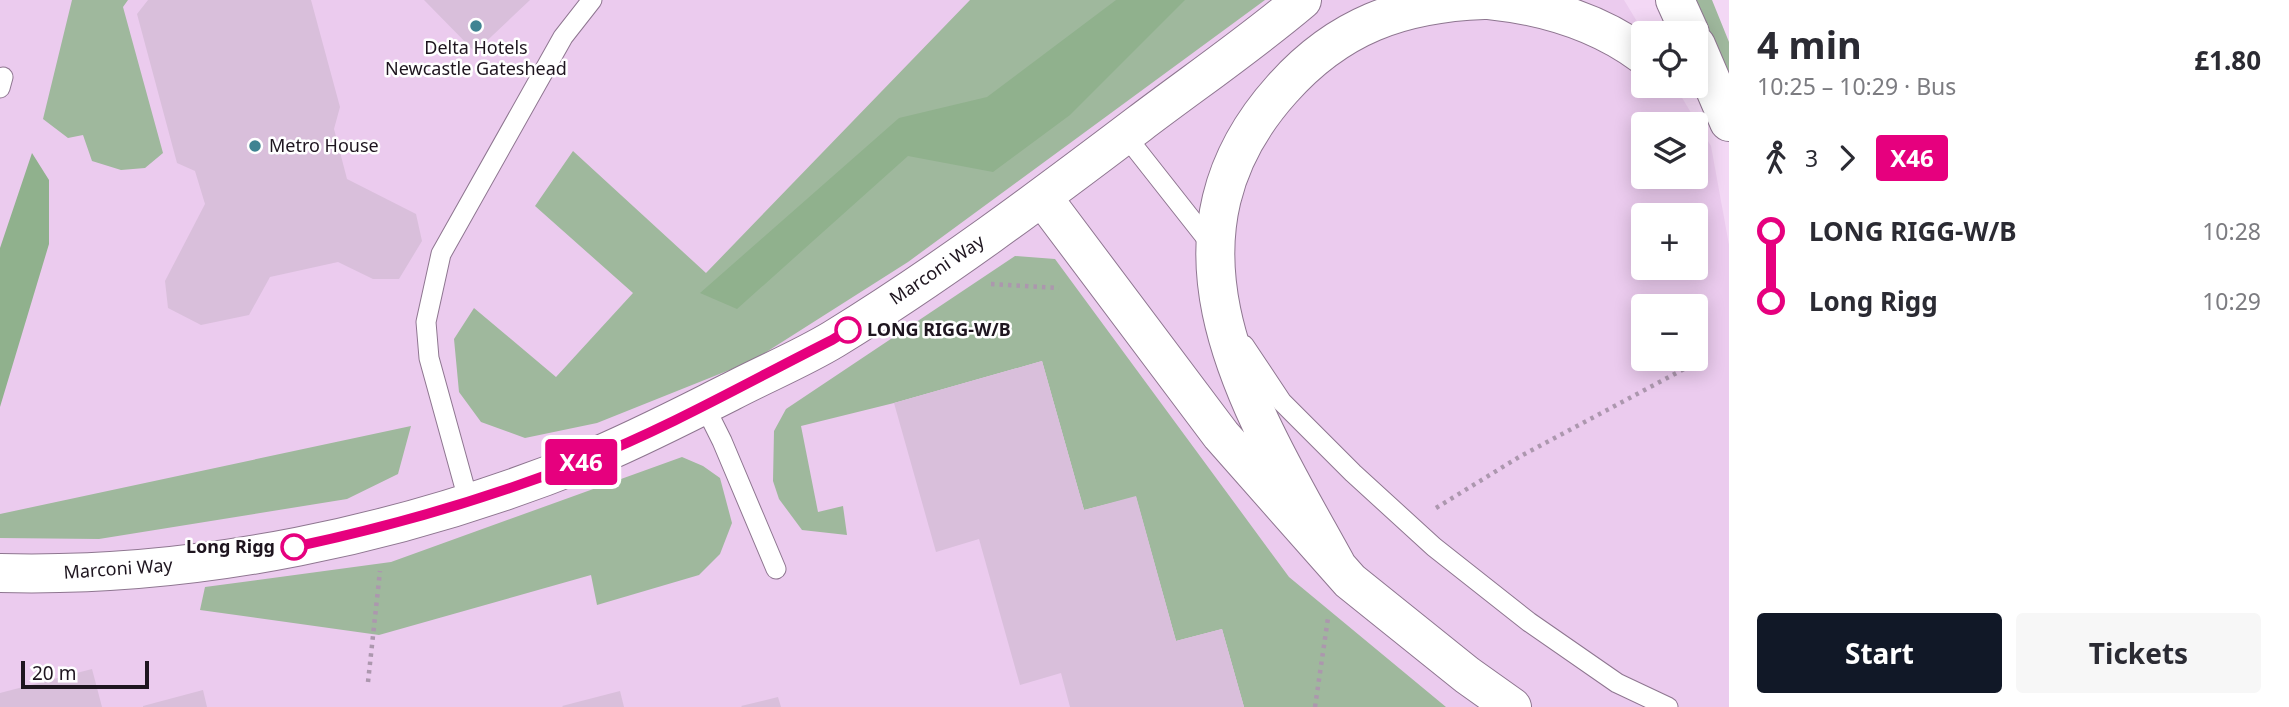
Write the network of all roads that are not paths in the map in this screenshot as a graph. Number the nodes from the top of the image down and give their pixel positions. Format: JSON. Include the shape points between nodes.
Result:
{"nodes":[{"id":1,"x":592,"y":0,"type":"edge"},
{"id":2,"x":1302,"y":0,"type":"edge"},
{"id":3,"x":1486,"y":0,"type":"edge"},
{"id":4,"x":1675,"y":0,"type":"edge"},
{"id":5,"x":1685,"y":21,"type":"edge"},
{"id":6,"x":1631,"y":46,"type":"edge"},
{"id":7,"x":1708,"y":73,"type":"edge"},
{"id":8,"x":1697,"y":98,"type":"edge"},
{"id":9,"x":1729,"y":122,"type":"edge"},
{"id":10,"x":1729,"y":129,"type":"edge"},
{"id":11,"x":1125,"y":135,"type":"junction"},
{"id":12,"x":1043,"y":198,"type":"junction"},
{"id":13,"x":1214,"y":248,"type":"junction"},
{"id":14,"x":1220,"y":309,"type":"junction"},
{"id":15,"x":704,"y":405,"type":"junction"},
{"id":16,"x":469,"y":503,"type":"junction"},
{"id":17,"x":1336,"y":564,"type":"junction"},
{"id":18,"x":776,"y":569,"type":"dead end"},
{"id":19,"x":0,"y":573,"type":"edge"},
{"id":20,"x":1512,"y":707,"type":"edge"},
{"id":21,"x":1668,"y":707,"type":"edge"}],
"edges":[{"from":1,"to":16,"type":"lane","via":[[563,37],[441,254],[433,283],[426,322],[429,358]]},
{"from":2,"to":11,"type":"street","name":"Marconi Way"},
{"from":3,"to":6,"type":"street","via":[[1528,4],[1575,18]]},
{"from":3,"to":13,"type":"street","via":[[1401,10],[1334,41],[1301,67],[1255,122],[1232,162],[1216,220]]},
{"from":4,"to":5,"type":"street"},
{"from":7,"to":9,"type":"street"},
{"from":8,"to":10,"type":"street"},
{"from":11,"to":12,"type":"street","name":"Marconi Way"},
{"from":11,"to":13,"type":"lane"},
{"from":12,"to":15,"type":"street","name":"Marconi Way","via":[[832,340]]},
{"from":12,"to":17,"type":"street","via":[[1222,435]]},
{"from":13,"to":14,"type":"street"},
{"from":14,"to":17,"type":"street","via":[[1242,383]]},
{"from":14,"to":21,"type":"lane","via":[[1282,402],[1434,547],[1606,676]]},
{"from":15,"to":16,"type":"street","name":"Marconi Way","via":[[585,461]]},
{"from":15,"to":18,"type":"lane"},
{"from":16,"to":19,"type":"street","name":"Marconi Way","via":[[267,552],[97,572]]},
{"from":17,"to":20,"type":"street","via":[[1359,589]]}]}
